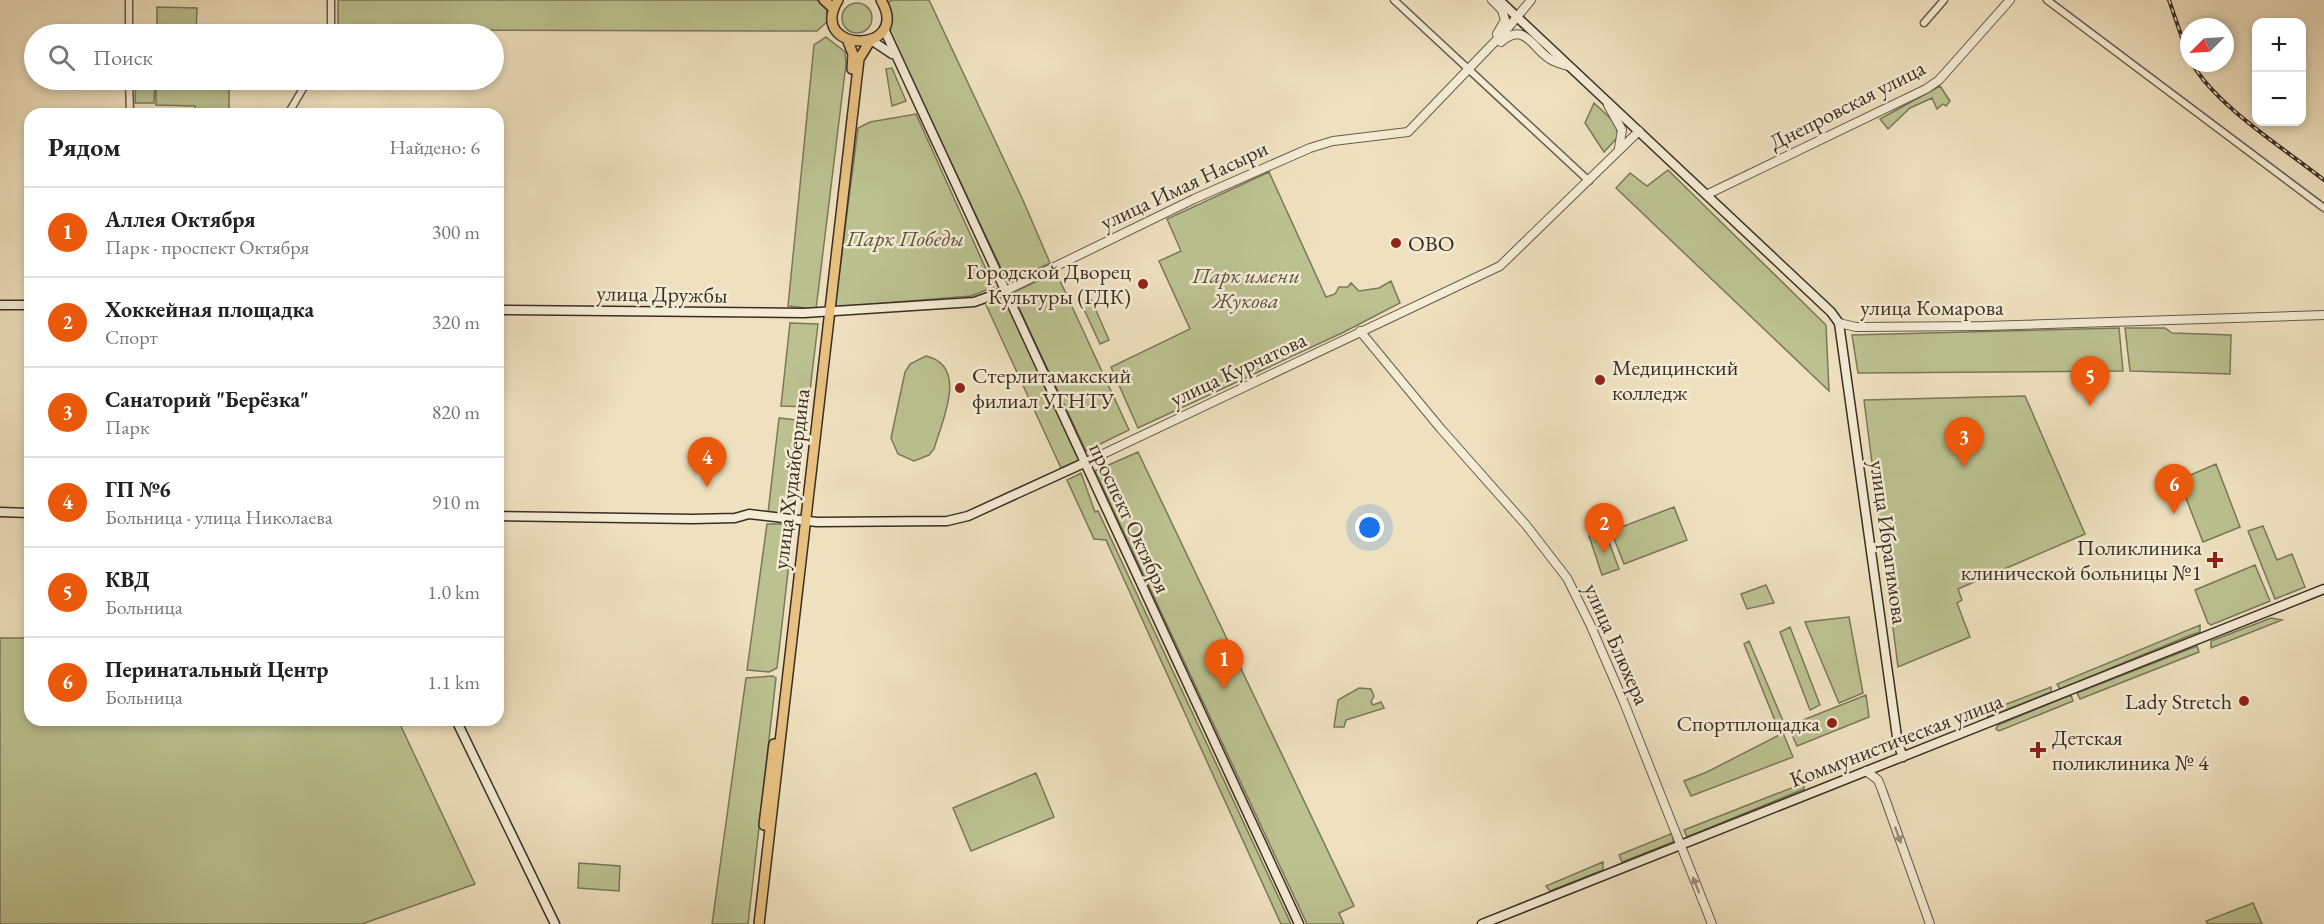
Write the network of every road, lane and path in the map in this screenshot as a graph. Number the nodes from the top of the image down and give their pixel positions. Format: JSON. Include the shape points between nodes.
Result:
{"nodes":[{"id":1,"x":129,"y":0,"type":"edge"},
{"id":2,"x":331,"y":0,"type":"edge"},
{"id":3,"x":824,"y":0,"type":"edge"},
{"id":4,"x":881,"y":0,"type":"edge"},
{"id":5,"x":1394,"y":0,"type":"edge"},
{"id":6,"x":1492,"y":0,"type":"edge"},
{"id":7,"x":1499,"y":0,"type":"edge"},
{"id":8,"x":1531,"y":0,"type":"edge"},
{"id":9,"x":1944,"y":0,"type":"edge"},
{"id":10,"x":2010,"y":0,"type":"edge"},
{"id":11,"x":2047,"y":0,"type":"edge"},
{"id":12,"x":836,"y":5,"type":"edge"},
{"id":13,"x":1518,"y":18,"type":"junction"},
{"id":14,"x":1924,"y":23,"type":"dead end"},
{"id":15,"x":129,"y":24,"type":"edge"},
{"id":16,"x":331,"y":24,"type":"edge"},
{"id":17,"x":884,"y":29,"type":"junction"},
{"id":18,"x":847,"y":39,"type":"junction"},
{"id":19,"x":870,"y":41,"type":"junction"},
{"id":20,"x":894,"y":56,"type":"junction"},
{"id":21,"x":1569,"y":66,"type":"junction"},
{"id":22,"x":1472,"y":67,"type":"junction"},
{"id":23,"x":129,"y":90,"type":"edge"},
{"id":24,"x":302,"y":90,"type":"edge"},
{"id":25,"x":1604,"y":99,"type":"junction"},
{"id":26,"x":130,"y":108,"type":"edge"},
{"id":27,"x":292,"y":108,"type":"edge"},
{"id":28,"x":1639,"y":131,"type":"junction"},
{"id":29,"x":1618,"y":152,"type":"junction"},
{"id":30,"x":1588,"y":181,"type":"junction"},
{"id":31,"x":1708,"y":194,"type":"junction"},
{"id":32,"x":2324,"y":208,"type":"edge"},
{"id":33,"x":1005,"y":291,"type":"junction"},
{"id":34,"x":0,"y":305,"type":"edge"},
{"id":35,"x":24,"y":305,"type":"edge"},
{"id":36,"x":504,"y":310,"type":"edge"},
{"id":37,"x":828,"y":312,"type":"junction"},
{"id":38,"x":2324,"y":315,"type":"edge"},
{"id":39,"x":1839,"y":323,"type":"junction"},
{"id":40,"x":1360,"y":331,"type":"junction"},
{"id":41,"x":1084,"y":463,"type":"junction"},
{"id":42,"x":0,"y":512,"type":"edge"},
{"id":43,"x":24,"y":513,"type":"edge"},
{"id":44,"x":504,"y":516,"type":"edge"},
{"id":45,"x":803,"y":521,"type":"junction"},
{"id":46,"x":2324,"y":589,"type":"edge"},
{"id":47,"x":459,"y":726,"type":"edge"},
{"id":48,"x":1898,"y":744,"type":"junction"},
{"id":49,"x":1903,"y":757,"type":"junction"},
{"id":50,"x":1887,"y":763,"type":"junction"},
{"id":51,"x":1866,"y":771,"type":"junction"},
{"id":52,"x":1878,"y":780,"type":"junction"},
{"id":53,"x":1681,"y":845,"type":"junction"},
{"id":54,"x":555,"y":924,"type":"edge"},
{"id":55,"x":753,"y":924,"type":"edge"},
{"id":56,"x":759,"y":924,"type":"edge"},
{"id":57,"x":1299,"y":924,"type":"edge"},
{"id":58,"x":1482,"y":924,"type":"edge"},
{"id":59,"x":1712,"y":924,"type":"edge"},
{"id":60,"x":1930,"y":924,"type":"edge"}],
"edges":[{"from":1,"to":15,"type":"street"},
{"from":2,"to":16,"type":"street"},
{"from":3,"to":12,"type":"main road"},
{"from":4,"to":17,"type":"main road","via":[[886,13]]},
{"from":5,"to":22,"type":"street"},
{"from":6,"to":22,"type":"street","via":[[1502,10],[1504,24]]},
{"from":7,"to":13,"type":"main road","name":"улица Комарова"},
{"from":8,"to":13,"type":"street","name":"улица Имая Насыри"},
{"from":9,"to":14,"type":"street"},
{"from":10,"to":31,"type":"street","name":"Днепровская улица","via":[[1926,89]]},
{"from":11,"to":32,"type":"street"},
{"from":12,"to":18,"type":"main road","name":"улица Худайбердина","via":[[835,25]]},
{"from":13,"to":21,"type":"main road","name":"улица Комарова"},
{"from":13,"to":22,"type":"street","name":"улица Имая Насыри"},
{"from":17,"to":19,"type":"main road"},
{"from":17,"to":20,"type":"main road","name":"проспект Октября"},
{"from":18,"to":19,"type":"main road","via":[[854,43]]},
{"from":18,"to":37,"type":"main road","name":"улица Худайбердина","via":[[854,59]]},
{"from":19,"to":20,"type":"main road"},
{"from":19,"to":37,"type":"main road","name":"улица Худайбердина","via":[[859,59]]},
{"from":20,"to":33,"type":"main road","name":"проспект Октября"},
{"from":21,"to":22,"type":"street","via":[[1550,59],[1523,35],[1513,34]]},
{"from":21,"to":25,"type":"main road","name":"улица Комарова"},
{"from":22,"to":30,"type":"street"},
{"from":22,"to":33,"type":"street","name":"улица Имая Насыри","via":[[1408,132],[1333,141],[1310,148]]},
{"from":23,"to":26,"type":"street"},
{"from":24,"to":27,"type":"street"},
{"from":25,"to":28,"type":"main road","name":"улица Комарова"},
{"from":25,"to":29,"type":"street","via":[[1622,130]]},
{"from":28,"to":29,"type":"street","name":"улица Курчатова"},
{"from":28,"to":31,"type":"main road","name":"улица Комарова"},
{"from":29,"to":30,"type":"street","name":"улица Курчатова"},
{"from":30,"to":40,"type":"street","name":"улица Курчатова","via":[[1500,266]]},
{"from":31,"to":39,"type":"main road","name":"улица Комарова"},
{"from":33,"to":37,"type":"main road","name":"улица Имая Насыри","via":[[974,302]]},
{"from":33,"to":41,"type":"main road","name":"проспект Октября"},
{"from":34,"to":35,"type":"main road"},
{"from":36,"to":37,"type":"main road","name":"улица Дружбы"},
{"from":37,"to":45,"type":"main road","name":"улица Худайбердина"},
{"from":38,"to":39,"type":"street","name":"улица Комарова","via":[[1984,326],[1856,327]]},
{"from":39,"to":48,"type":"main road","name":"улица Ибрагимова"},
{"from":40,"to":41,"type":"street","name":"улица Курчатова"},
{"from":40,"to":53,"type":"street","name":"улица Блюхера","via":[[1526,525],[1566,578],[1623,700]]},
{"from":41,"to":45,"type":"main road","name":"улица Курчатова","via":[[957,520]]},
{"from":41,"to":57,"type":"main road","name":"проспект Октября"},
{"from":42,"to":43,"type":"main road"},
{"from":44,"to":45,"type":"main road","name":"улица Курчатова","via":[[693,519],[749,514]]},
{"from":45,"to":55,"type":"main road","name":"улица Худайбердина"},
{"from":45,"to":56,"type":"main road","name":"улица Худайбердина"},
{"from":46,"to":49,"type":"main road","name":"Коммунистическая улица"},
{"from":47,"to":54,"type":"main road"},
{"from":48,"to":49,"type":"main road","name":"улица Ибрагимова"},
{"from":48,"to":50,"type":"main road"},
{"from":49,"to":50,"type":"main road","name":"Коммунистическая улица"},
{"from":50,"to":51,"type":"main road","name":"Коммунистическая улица"},
{"from":50,"to":52,"type":"street"},
{"from":51,"to":52,"type":"street"},
{"from":51,"to":53,"type":"main road","name":"Коммунистическая улица"},
{"from":52,"to":60,"type":"street","one_way":true},
{"from":53,"to":58,"type":"main road","name":"Коммунистическая улица"},
{"from":59,"to":53,"type":"street","name":"улица Блюхера","one_way":true}]}
